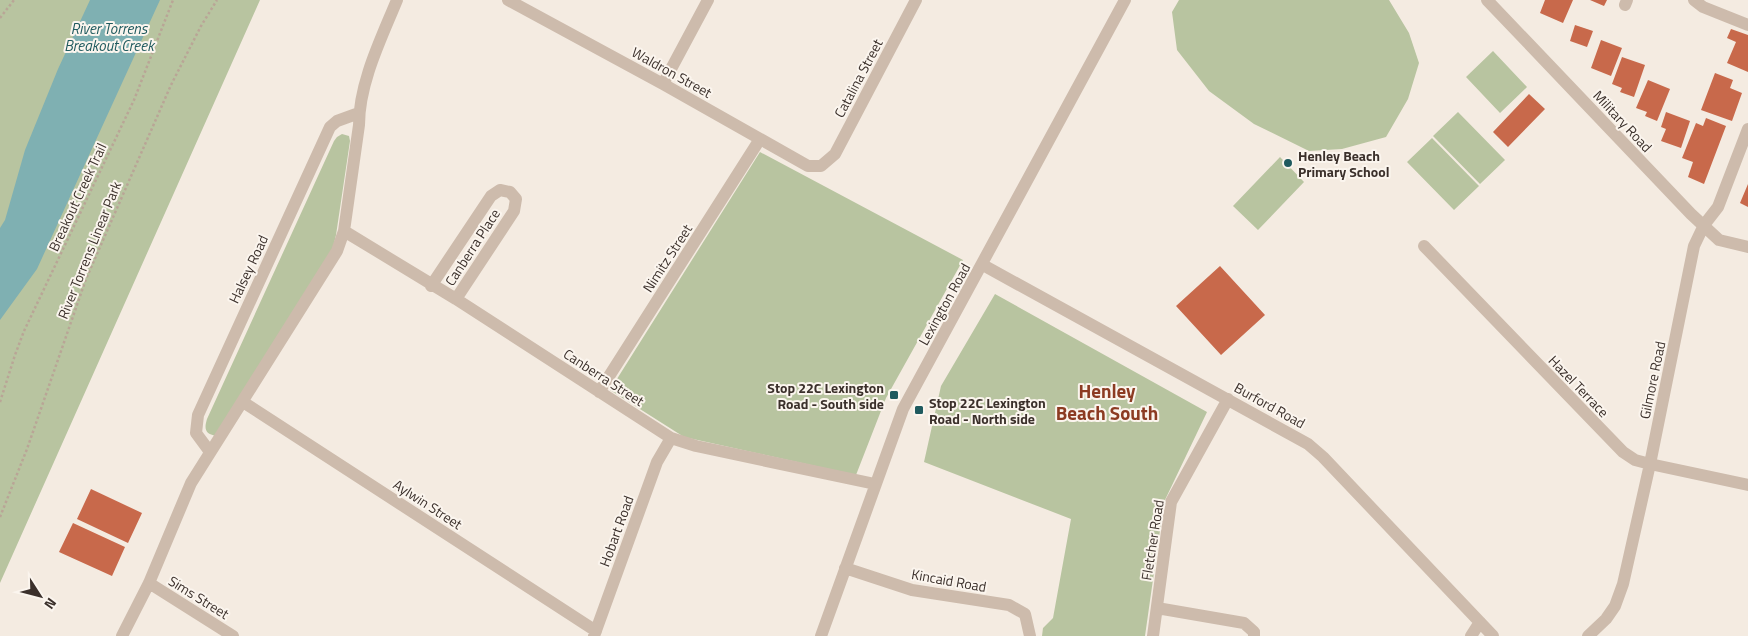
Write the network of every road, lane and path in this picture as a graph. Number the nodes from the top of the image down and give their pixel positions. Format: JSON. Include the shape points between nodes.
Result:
{"nodes":[{"id":1,"x":14,"y":0,"type":"edge"},
{"id":2,"x":173,"y":0,"type":"edge"},
{"id":3,"x":217,"y":0,"type":"edge"},
{"id":4,"x":397,"y":0,"type":"edge"},
{"id":5,"x":508,"y":0,"type":"edge"},
{"id":6,"x":708,"y":0,"type":"edge"},
{"id":7,"x":916,"y":0,"type":"edge"},
{"id":8,"x":1126,"y":0,"type":"edge"},
{"id":9,"x":1487,"y":0,"type":"edge"},
{"id":10,"x":1694,"y":0,"type":"edge"},
{"id":11,"x":0,"y":18,"type":"edge"},
{"id":12,"x":1748,"y":25,"type":"edge"},
{"id":13,"x":663,"y":84,"type":"junction"},
{"id":14,"x":359,"y":113,"type":"junction"},
{"id":15,"x":1748,"y":129,"type":"edge"},
{"id":16,"x":760,"y":140,"type":"junction"},
{"id":17,"x":821,"y":166,"type":"joint"},
{"id":18,"x":1704,"y":225,"type":"junction"},
{"id":19,"x":344,"y":231,"type":"junction"},
{"id":20,"x":1424,"y":246,"type":"dead end"},
{"id":21,"x":1748,"y":247,"type":"edge"},
{"id":22,"x":983,"y":265,"type":"junction"},
{"id":23,"x":431,"y":286,"type":"junction"},
{"id":24,"x":456,"y":300,"type":"junction"},
{"id":25,"x":599,"y":392,"type":"junction"},
{"id":26,"x":1228,"y":399,"type":"junction"},
{"id":27,"x":0,"y":402,"type":"edge"},
{"id":28,"x":243,"y":402,"type":"junction"},
{"id":29,"x":671,"y":438,"type":"junction"},
{"id":30,"x":210,"y":452,"type":"junction"},
{"id":31,"x":1650,"y":464,"type":"junction"},
{"id":32,"x":875,"y":484,"type":"junction"},
{"id":33,"x":1748,"y":485,"type":"edge"},
{"id":34,"x":0,"y":517,"type":"edge"},
{"id":35,"x":845,"y":568,"type":"junction"},
{"id":36,"x":149,"y":583,"type":"junction"},
{"id":37,"x":1157,"y":608,"type":"junction"},
{"id":38,"x":1480,"y":622,"type":"junction"},
{"id":39,"x":595,"y":633,"type":"edge"},
{"id":40,"x":122,"y":636,"type":"edge"},
{"id":41,"x":233,"y":636,"type":"edge"},
{"id":42,"x":821,"y":636,"type":"edge"},
{"id":43,"x":1030,"y":636,"type":"edge"},
{"id":44,"x":1153,"y":636,"type":"edge"},
{"id":45,"x":1254,"y":636,"type":"edge"},
{"id":46,"x":1471,"y":636,"type":"edge"},
{"id":47,"x":1493,"y":636,"type":"edge"},
{"id":48,"x":1588,"y":636,"type":"edge"}],
"edges":[{"from":1,"to":11,"type":"path"},
{"from":2,"to":27,"type":"path","name":"Breakout Creek Trail","via":[[134,100],[24,331]]},
{"from":3,"to":34,"type":"path","name":"River Torrens Linear Park","via":[[171,85],[90,270]]},
{"from":4,"to":14,"type":"street","via":[[372,63]]},
{"from":5,"to":13,"type":"street","name":"Waldron Street"},
{"from":6,"to":13,"type":"street"},
{"from":7,"to":17,"type":"street","name":"Catalina Street","via":[[835,154]]},
{"from":8,"to":22,"type":"street","name":"Lexington Road"},
{"from":9,"to":18,"type":"street","name":"Military Road"},
{"from":10,"to":12,"type":"street","via":[[1703,7]]},
{"from":13,"to":16,"type":"street","name":"Waldron Street"},
{"from":14,"to":19,"type":"street"},
{"from":14,"to":30,"type":"street","name":"Halsey Road","via":[[330,127],[198,415],[196,434]]},
{"from":15,"to":18,"type":"street","name":"Gilmore Road","via":[[1718,207]]},
{"from":16,"to":17,"type":"street","name":"Waldron Street","via":[[808,166]]},
{"from":16,"to":25,"type":"street","name":"Nimitz Street"},
{"from":18,"to":21,"type":"street","name":"Military Road","via":[[1719,240]]},
{"from":18,"to":31,"type":"street","name":"Gilmore Road","via":[[1694,246]]},
{"from":19,"to":23,"type":"street","name":"Canberra Street"},
{"from":19,"to":28,"type":"street","via":[[337,251]]},
{"from":20,"to":31,"type":"street","name":"Hazel Terrace","via":[[1623,452]]},
{"from":22,"to":26,"type":"street","name":"Burford Road"},
{"from":22,"to":32,"type":"street","name":"Lexington Road","via":[[903,409]]},
{"from":23,"to":24,"type":"street","name":"Canberra Street"},
{"from":23,"to":24,"type":"street","name":"Canberra Place","via":[[491,196],[500,190],[510,192],[516,199],[514,211]]},
{"from":24,"to":25,"type":"street","name":"Canberra Street"},
{"from":25,"to":29,"type":"street","name":"Canberra Street"},
{"from":26,"to":37,"type":"street","name":"Fletcher Road","via":[[1171,502]]},
{"from":26,"to":38,"type":"street","name":"Burford Road","via":[[1308,444],[1323,457]]},
{"from":28,"to":30,"type":"street"},
{"from":28,"to":39,"type":"street","name":"Aylwin Street"},
{"from":29,"to":32,"type":"street","name":"Canberra Street"},
{"from":29,"to":39,"type":"street","name":"Hobart Road","via":[[658,462]]},
{"from":30,"to":36,"type":"street","via":[[191,483]]},
{"from":31,"to":33,"type":"street","name":"Hazel Terrace"},
{"from":31,"to":48,"type":"street","name":"Gilmore Road","via":[[1623,584],[1606,619]]},
{"from":32,"to":35,"type":"street","name":"Lexington Road"},
{"from":35,"to":42,"type":"street","name":"Lexington Road"},
{"from":35,"to":43,"type":"street","name":"Kincaid Road","via":[[912,590],[1009,605],[1025,614]]},
{"from":36,"to":40,"type":"street"},
{"from":36,"to":41,"type":"street","name":"Sims Street"},
{"from":37,"to":44,"type":"street","name":"Fletcher Road"},
{"from":37,"to":45,"type":"street","via":[[1244,623]]},
{"from":38,"to":46,"type":"street"},
{"from":38,"to":47,"type":"street","name":"Burford Road"}]}
